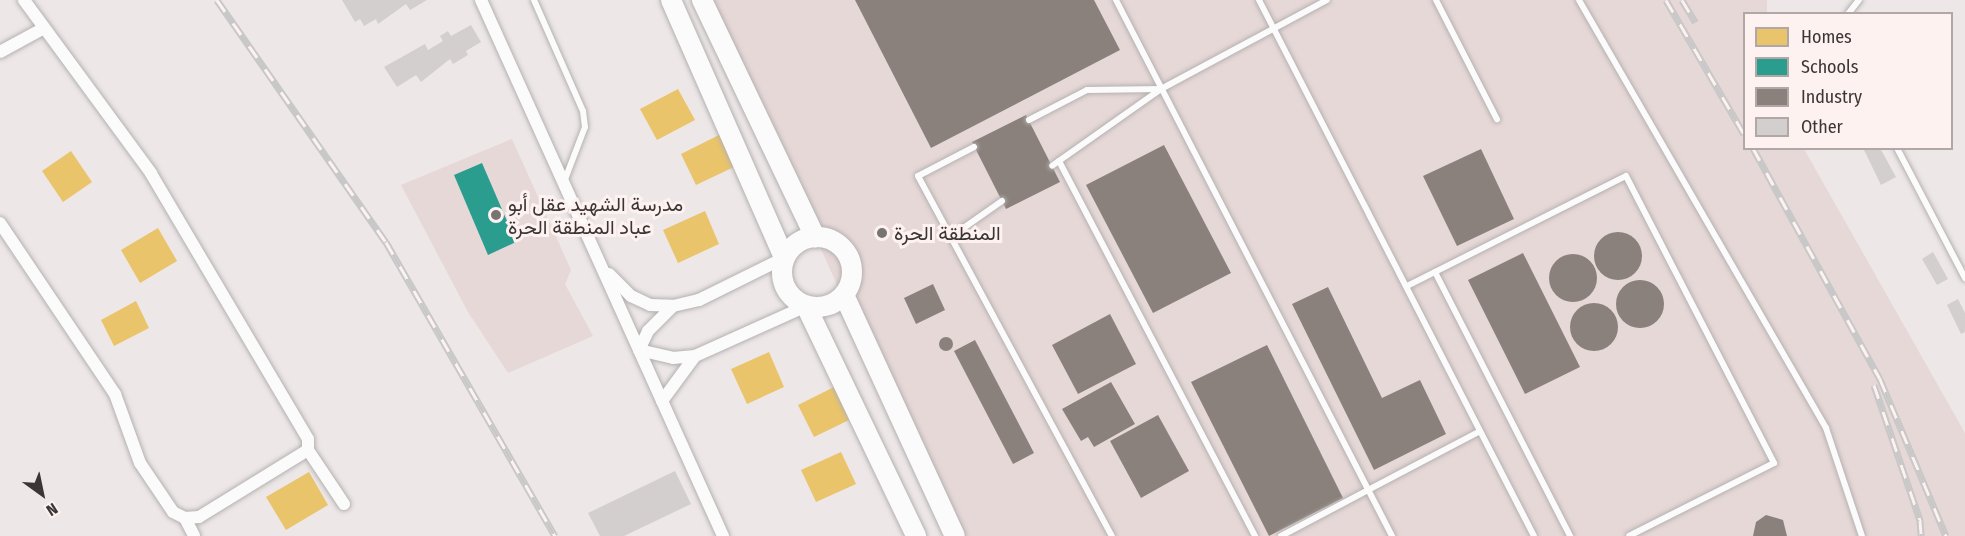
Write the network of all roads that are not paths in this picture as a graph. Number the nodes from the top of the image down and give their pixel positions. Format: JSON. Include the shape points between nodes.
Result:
{"nodes":[{"id":1,"x":24,"y":0,"type":"edge"},
{"id":2,"x":481,"y":0,"type":"edge"},
{"id":3,"x":534,"y":0,"type":"edge"},
{"id":4,"x":672,"y":0,"type":"edge"},
{"id":5,"x":702,"y":0,"type":"edge"},
{"id":6,"x":1116,"y":0,"type":"edge"},
{"id":7,"x":1259,"y":0,"type":"edge"},
{"id":8,"x":1327,"y":0,"type":"edge"},
{"id":9,"x":1436,"y":0,"type":"edge"},
{"id":10,"x":1579,"y":0,"type":"edge"},
{"id":11,"x":1859,"y":0,"type":"edge"},
{"id":12,"x":1850,"y":12,"type":"edge"},
{"id":13,"x":44,"y":28,"type":"junction"},
{"id":14,"x":1274,"y":28,"type":"junction"},
{"id":15,"x":0,"y":51,"type":"edge"},
{"id":16,"x":1161,"y":89,"type":"junction"},
{"id":17,"x":1497,"y":119,"type":"dead end"},
{"id":18,"x":1029,"y":120,"type":"dead end"},
{"id":19,"x":975,"y":147,"type":"dead end"},
{"id":20,"x":1898,"y":150,"type":"edge"},
{"id":21,"x":1059,"y":161,"type":"junction"},
{"id":22,"x":1052,"y":166,"type":"dead end"},
{"id":23,"x":564,"y":183,"type":"junction"},
{"id":24,"x":1002,"y":201,"type":"dead end"},
{"id":25,"x":0,"y":223,"type":"edge"},
{"id":26,"x":952,"y":236,"type":"junction"},
{"id":27,"x":815,"y":237,"type":"junction"},
{"id":28,"x":784,"y":258,"type":"junction"},
{"id":29,"x":598,"y":260,"type":"junction"},
{"id":30,"x":1435,"y":272,"type":"junction"},
{"id":31,"x":1965,"y":278,"type":"edge"},
{"id":32,"x":1407,"y":286,"type":"junction"},
{"id":33,"x":843,"y":295,"type":"junction"},
{"id":34,"x":673,"y":306,"type":"junction"},
{"id":35,"x":806,"y":306,"type":"junction"},
{"id":36,"x":639,"y":350,"type":"junction"},
{"id":37,"x":695,"y":356,"type":"junction"},
{"id":38,"x":662,"y":401,"type":"junction"},
{"id":39,"x":1480,"y":431,"type":"junction"},
{"id":40,"x":308,"y":450,"type":"junction"},
{"id":41,"x":1369,"y":489,"type":"junction"},
{"id":42,"x":344,"y":504,"type":"dead end"},
{"id":43,"x":185,"y":518,"type":"junction"},
{"id":44,"x":194,"y":536,"type":"edge"},
{"id":45,"x":723,"y":536,"type":"edge"},
{"id":46,"x":916,"y":536,"type":"edge"},
{"id":47,"x":955,"y":536,"type":"edge"},
{"id":48,"x":1112,"y":536,"type":"edge"},
{"id":49,"x":1255,"y":536,"type":"edge"},
{"id":50,"x":1281,"y":536,"type":"edge"},
{"id":51,"x":1392,"y":536,"type":"edge"},
{"id":52,"x":1534,"y":536,"type":"edge"},
{"id":53,"x":1570,"y":536,"type":"edge"},
{"id":54,"x":1629,"y":536,"type":"edge"},
{"id":55,"x":1862,"y":536,"type":"edge"}],
"edges":[{"from":1,"to":13,"type":"street"},
{"from":2,"to":23,"type":"street"},
{"from":3,"to":23,"type":"lane","via":[[583,111],[585,127]]},
{"from":4,"to":28,"type":"main road"},
{"from":5,"to":27,"type":"main road"},
{"from":6,"to":16,"type":"lane"},
{"from":7,"to":14,"type":"lane"},
{"from":8,"to":14,"type":"lane"},
{"from":9,"to":17,"type":"lane"},
{"from":10,"to":55,"type":"lane","via":[[1826,428]]},
{"from":11,"to":12,"type":"lane"},
{"from":13,"to":15,"type":"street"},
{"from":13,"to":40,"type":"street","via":[[151,173],[308,439]]},
{"from":14,"to":16,"type":"lane"},
{"from":14,"to":32,"type":"lane"},
{"from":16,"to":18,"type":"lane","via":[[1087,90]]},
{"from":16,"to":21,"type":"lane"},
{"from":16,"to":41,"type":"lane"},
{"from":19,"to":26,"type":"lane","via":[[918,176]]},
{"from":20,"to":31,"type":"lane"},
{"from":21,"to":22,"type":"lane"},
{"from":21,"to":49,"type":"lane"},
{"from":23,"to":29,"type":"street"},
{"from":24,"to":26,"type":"lane"},
{"from":25,"to":43,"type":"street","via":[[115,394],[140,463],[173,512]]},
{"from":26,"to":48,"type":"lane"},
{"from":27,"to":28,"type":"main road","via":[[802,240]]},
{"from":27,"to":33,"type":"main road","via":[[826,238],[845,251],[852,273]]},
{"from":28,"to":34,"type":"street","via":[[699,300]]},
{"from":28,"to":35,"type":"main road","via":[[782,280],[787,291]]},
{"from":29,"to":34,"type":"street","via":[[631,296],[650,305]]},
{"from":29,"to":36,"type":"street"},
{"from":30,"to":32,"type":"lane"},
{"from":30,"to":53,"type":"lane"},
{"from":30,"to":54,"type":"lane","via":[[1626,176],[1774,463]]},
{"from":32,"to":39,"type":"lane"},
{"from":33,"to":35,"type":"main road","via":[[826,305]]},
{"from":33,"to":47,"type":"main road"},
{"from":34,"to":36,"type":"street","via":[[648,331]]},
{"from":35,"to":37,"type":"street"},
{"from":35,"to":46,"type":"main road"},
{"from":36,"to":37,"type":"street","via":[[674,358]]},
{"from":36,"to":38,"type":"street"},
{"from":37,"to":38,"type":"street"},
{"from":38,"to":45,"type":"street"},
{"from":39,"to":41,"type":"lane"},
{"from":39,"to":52,"type":"lane"},
{"from":40,"to":42,"type":"street"},
{"from":40,"to":43,"type":"street","via":[[199,517]]},
{"from":41,"to":50,"type":"lane"},
{"from":41,"to":51,"type":"lane"},
{"from":43,"to":44,"type":"street"}]}
